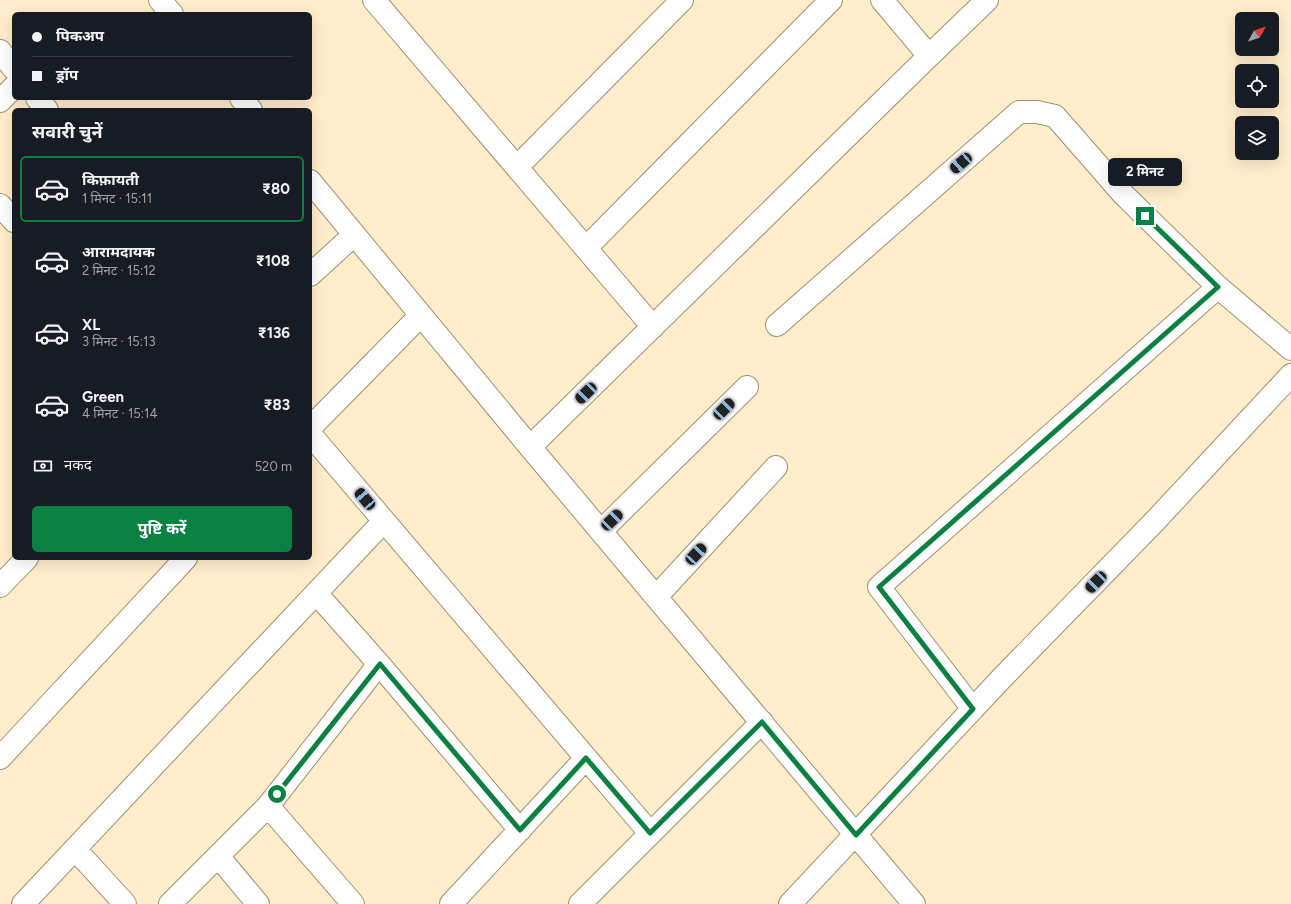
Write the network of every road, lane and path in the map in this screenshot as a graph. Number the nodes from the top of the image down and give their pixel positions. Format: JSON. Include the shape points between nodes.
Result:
{"nodes":[{"id":1,"x":160,"y":0,"type":"edge"},
{"id":2,"x":374,"y":0,"type":"edge"},
{"id":3,"x":682,"y":0,"type":"edge"},
{"id":4,"x":831,"y":0,"type":"edge"},
{"id":5,"x":882,"y":0,"type":"edge"},
{"id":6,"x":987,"y":0,"type":"edge"},
{"id":7,"x":170,"y":12,"type":"edge"},
{"id":8,"x":0,"y":51,"type":"edge"},
{"id":9,"x":929,"y":56,"type":"junction"},
{"id":10,"x":12,"y":66,"type":"edge"},
{"id":11,"x":12,"y":89,"type":"edge"},
{"id":12,"x":39,"y":100,"type":"edge"},
{"id":13,"x":243,"y":100,"type":"edge"},
{"id":14,"x":0,"y":101,"type":"edge"},
{"id":15,"x":45,"y":108,"type":"edge"},
{"id":16,"x":249,"y":108,"type":"edge"},
{"id":17,"x":517,"y":167,"type":"junction"},
{"id":18,"x":312,"y":183,"type":"edge"},
{"id":19,"x":0,"y":205,"type":"edge"},
{"id":20,"x":12,"y":219,"type":"edge"},
{"id":21,"x":354,"y":234,"type":"junction"},
{"id":22,"x":586,"y":248,"type":"junction"},
{"id":23,"x":312,"y":273,"type":"edge"},
{"id":24,"x":1218,"y":287,"type":"junction"},
{"id":25,"x":421,"y":315,"type":"junction"},
{"id":26,"x":777,"y":325,"type":"dead end"},
{"id":27,"x":653,"y":327,"type":"junction"},
{"id":28,"x":1291,"y":349,"type":"edge"},
{"id":29,"x":1291,"y":375,"type":"edge"},
{"id":30,"x":747,"y":387,"type":"dead end"},
{"id":31,"x":312,"y":426,"type":"edge"},
{"id":32,"x":312,"y":436,"type":"edge"},
{"id":33,"x":530,"y":447,"type":"junction"},
{"id":34,"x":776,"y":467,"type":"dead end"},
{"id":35,"x":384,"y":520,"type":"junction"},
{"id":36,"x":601,"y":531,"type":"junction"},
{"id":37,"x":25,"y":560,"type":"edge"},
{"id":38,"x":184,"y":560,"type":"edge"},
{"id":39,"x":0,"y":586,"type":"edge"},
{"id":40,"x":316,"y":593,"type":"junction"},
{"id":41,"x":656,"y":597,"type":"junction"},
{"id":42,"x":380,"y":664,"type":"junction"},
{"id":43,"x":973,"y":709,"type":"junction"},
{"id":44,"x":762,"y":722,"type":"junction"},
{"id":45,"x":0,"y":758,"type":"edge"},
{"id":46,"x":586,"y":758,"type":"junction"},
{"id":47,"x":268,"y":806,"type":"junction"},
{"id":48,"x":520,"y":830,"type":"junction"},
{"id":49,"x":650,"y":833,"type":"junction"},
{"id":50,"x":856,"y":835,"type":"junction"},
{"id":51,"x":75,"y":849,"type":"junction"},
{"id":52,"x":218,"y":856,"type":"junction"},
{"id":53,"x":23,"y":904,"type":"edge"},
{"id":54,"x":125,"y":904,"type":"edge"},
{"id":55,"x":170,"y":904,"type":"edge"},
{"id":56,"x":258,"y":904,"type":"edge"},
{"id":57,"x":353,"y":904,"type":"edge"},
{"id":58,"x":451,"y":904,"type":"edge"},
{"id":59,"x":580,"y":904,"type":"edge"},
{"id":60,"x":790,"y":904,"type":"edge"},
{"id":61,"x":914,"y":904,"type":"edge"}],
"edges":[{"from":1,"to":7,"type":"street"},
{"from":2,"to":17,"type":"street"},
{"from":3,"to":17,"type":"street"},
{"from":4,"to":22,"type":"street"},
{"from":5,"to":9,"type":"street"},
{"from":6,"to":9,"type":"street"},
{"from":8,"to":10,"type":"street"},
{"from":9,"to":27,"type":"street"},
{"from":11,"to":14,"type":"street"},
{"from":12,"to":15,"type":"street"},
{"from":13,"to":16,"type":"street"},
{"from":17,"to":22,"type":"street"},
{"from":18,"to":21,"type":"street"},
{"from":19,"to":20,"type":"street"},
{"from":21,"to":23,"type":"street"},
{"from":21,"to":25,"type":"street"},
{"from":22,"to":27,"type":"street"},
{"from":24,"to":26,"type":"street","via":[[1124,195],[1055,116],[1038,112],[1019,112]]},
{"from":24,"to":28,"type":"street"},
{"from":24,"to":43,"type":"street","via":[[879,587]]},
{"from":25,"to":31,"type":"street"},
{"from":25,"to":33,"type":"street"},
{"from":27,"to":33,"type":"street"},
{"from":29,"to":43,"type":"street","via":[[1155,522]]},
{"from":30,"to":36,"type":"street"},
{"from":32,"to":35,"type":"street"},
{"from":33,"to":36,"type":"street"},
{"from":34,"to":41,"type":"street"},
{"from":35,"to":40,"type":"street"},
{"from":35,"to":46,"type":"street"},
{"from":36,"to":41,"type":"street"},
{"from":37,"to":39,"type":"street"},
{"from":38,"to":45,"type":"street"},
{"from":40,"to":42,"type":"street"},
{"from":40,"to":51,"type":"street"},
{"from":41,"to":44,"type":"street"},
{"from":42,"to":47,"type":"street"},
{"from":42,"to":48,"type":"street"},
{"from":43,"to":50,"type":"street"},
{"from":44,"to":49,"type":"street"},
{"from":44,"to":50,"type":"street"},
{"from":46,"to":48,"type":"street"},
{"from":46,"to":49,"type":"street"},
{"from":47,"to":52,"type":"street"},
{"from":47,"to":57,"type":"street"},
{"from":48,"to":58,"type":"street"},
{"from":49,"to":59,"type":"street"},
{"from":50,"to":60,"type":"street"},
{"from":50,"to":61,"type":"street"},
{"from":51,"to":53,"type":"street"},
{"from":51,"to":54,"type":"street"},
{"from":52,"to":55,"type":"street"},
{"from":52,"to":56,"type":"street"}]}
